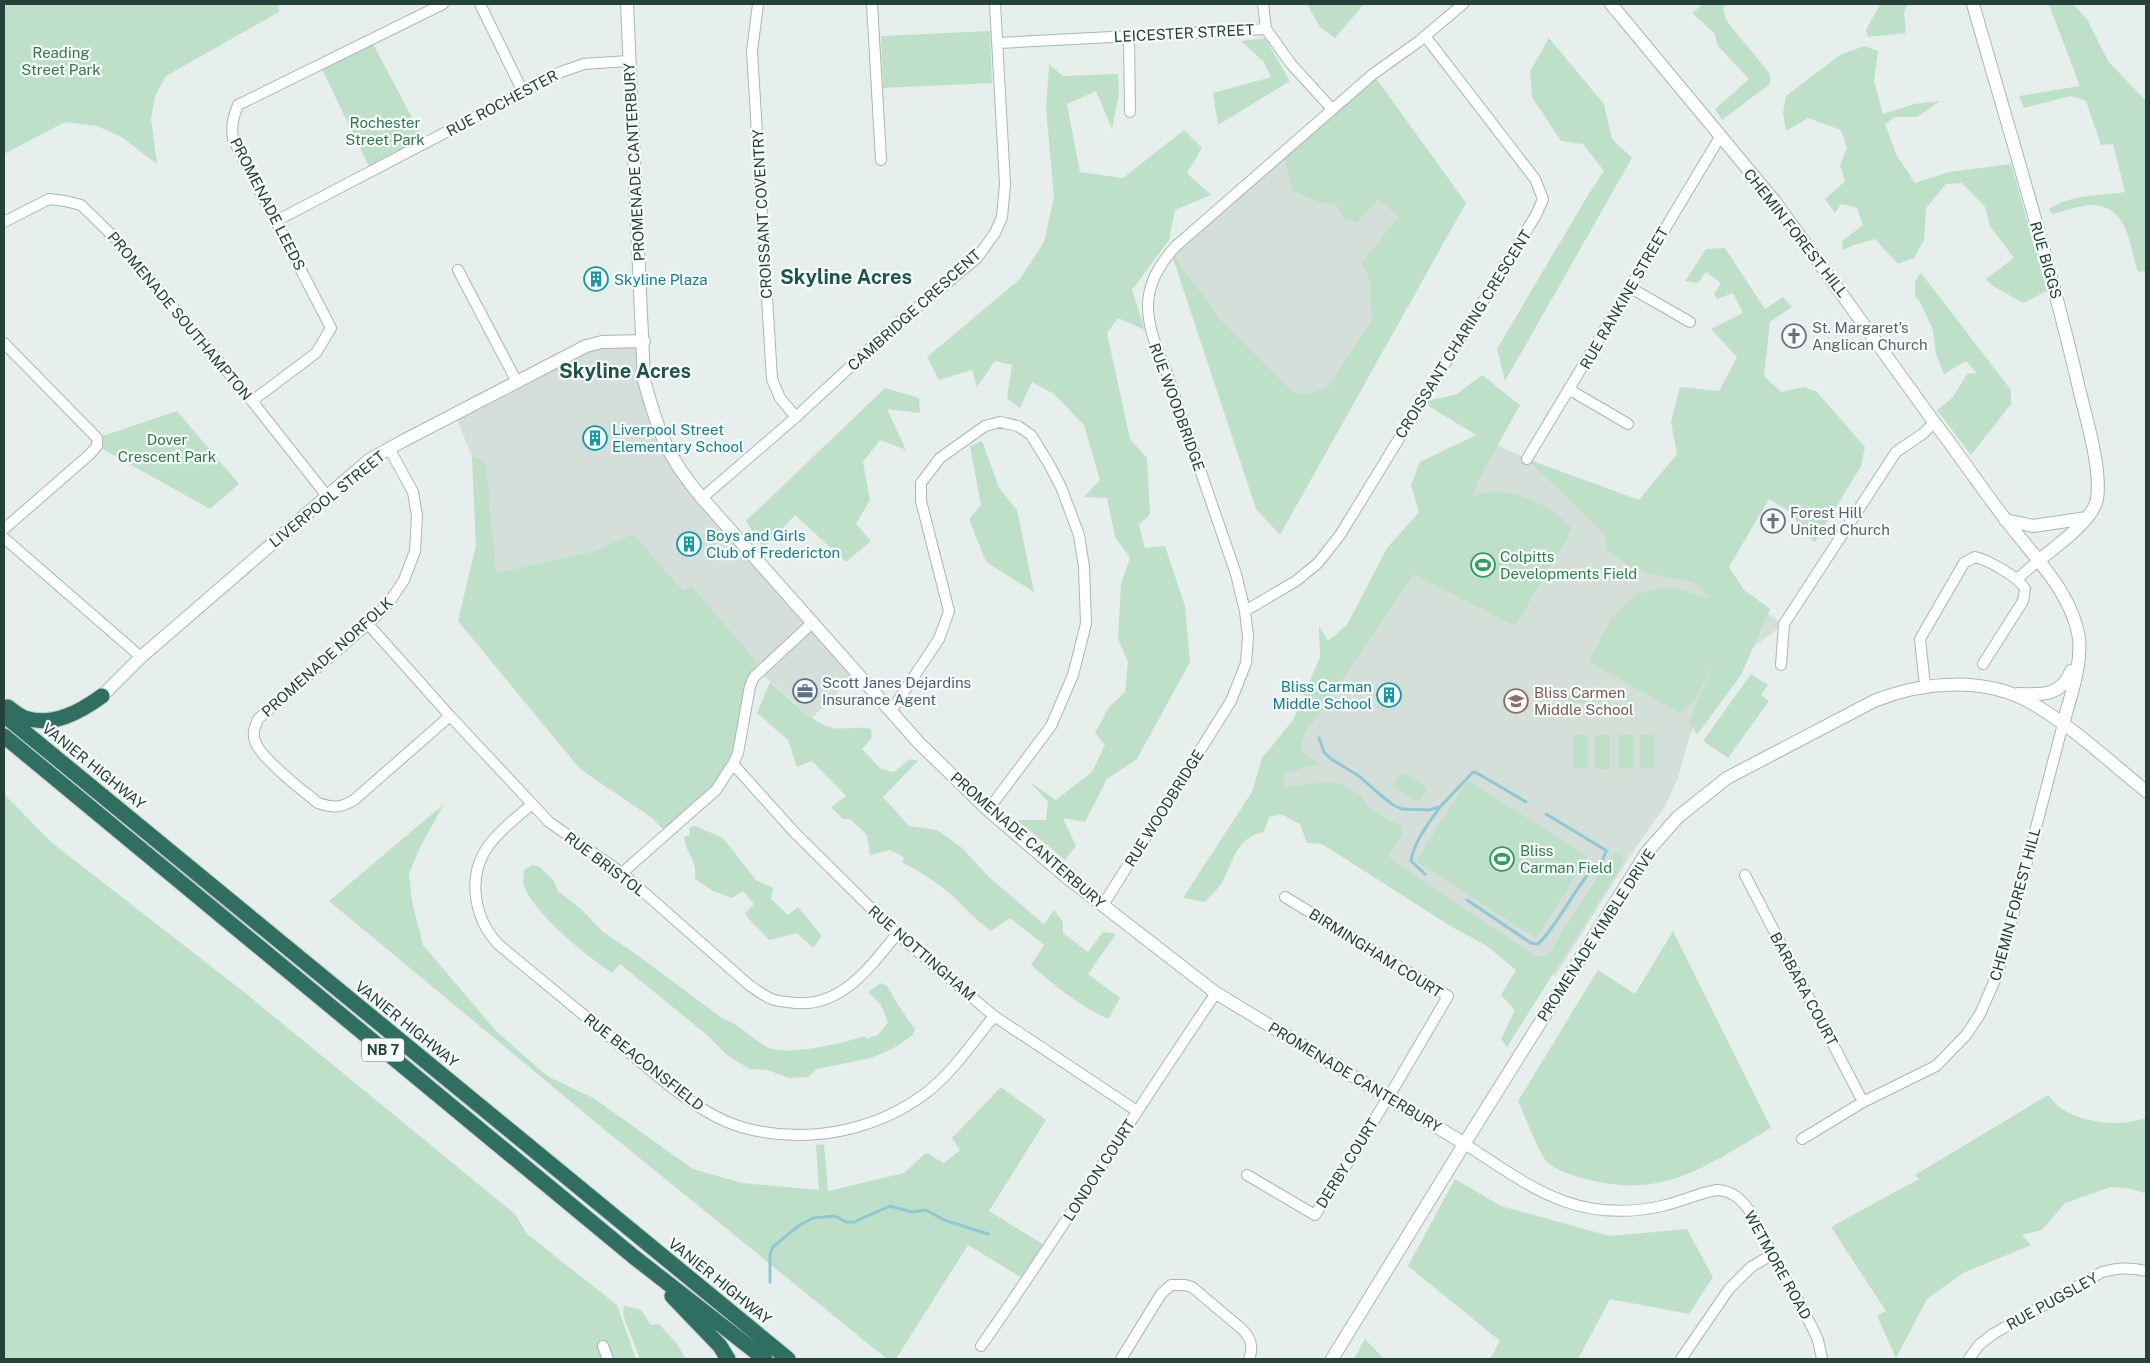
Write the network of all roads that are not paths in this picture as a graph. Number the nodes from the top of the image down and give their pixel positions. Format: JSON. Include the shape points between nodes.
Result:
{"nodes":[{"id":1,"x":443,"y":4,"type":"edge"},
{"id":2,"x":480,"y":4,"type":"edge"},
{"id":3,"x":627,"y":4,"type":"edge"},
{"id":4,"x":758,"y":4,"type":"edge"},
{"id":5,"x":872,"y":4,"type":"edge"},
{"id":6,"x":995,"y":4,"type":"edge"},
{"id":7,"x":1263,"y":4,"type":"edge"},
{"id":8,"x":1463,"y":4,"type":"edge"},
{"id":9,"x":1611,"y":4,"type":"edge"},
{"id":10,"x":1973,"y":4,"type":"edge"},
{"id":11,"x":1266,"y":29,"type":"junction"},
{"id":12,"x":1130,"y":36,"type":"junction"},
{"id":13,"x":1425,"y":36,"type":"junction"},
{"id":14,"x":998,"y":42,"type":"junction"},
{"id":15,"x":628,"y":61,"type":"junction"},
{"id":16,"x":523,"y":92,"type":"junction"},
{"id":17,"x":1332,"y":109,"type":"junction"},
{"id":18,"x":1130,"y":112,"type":"dead end"},
{"id":19,"x":1720,"y":137,"type":"junction"},
{"id":20,"x":881,"y":160,"type":"dead end"},
{"id":21,"x":276,"y":221,"type":"junction"},
{"id":22,"x":4,"y":222,"type":"edge"},
{"id":23,"x":458,"y":270,"type":"dead end"},
{"id":24,"x":1629,"y":287,"type":"junction"},
{"id":25,"x":1690,"y":322,"type":"dead end"},
{"id":26,"x":644,"y":341,"type":"junction"},
{"id":27,"x":4,"y":343,"type":"edge"},
{"id":28,"x":517,"y":382,"type":"junction"},
{"id":29,"x":1570,"y":390,"type":"junction"},
{"id":30,"x":252,"y":401,"type":"junction"},
{"id":31,"x":796,"y":416,"type":"junction"},
{"id":32,"x":1934,"y":422,"type":"junction"},
{"id":33,"x":1628,"y":424,"type":"dead end"},
{"id":34,"x":389,"y":448,"type":"junction"},
{"id":35,"x":1527,"y":459,"type":"dead end"},
{"id":36,"x":327,"y":496,"type":"junction"},
{"id":37,"x":702,"y":498,"type":"junction"},
{"id":38,"x":2087,"y":518,"type":"junction"},
{"id":39,"x":2005,"y":520,"type":"junction"},
{"id":40,"x":4,"y":529,"type":"edge"},
{"id":41,"x":4,"y":538,"type":"edge"},
{"id":42,"x":2038,"y":561,"type":"junction"},
{"id":43,"x":2017,"y":579,"type":"junction"},
{"id":44,"x":1245,"y":612,"type":"junction"},
{"id":45,"x":812,"y":623,"type":"junction"},
{"id":46,"x":368,"y":624,"type":"junction"},
{"id":47,"x":2079,"y":640,"type":"junction"},
{"id":48,"x":141,"y":657,"type":"junction"},
{"id":49,"x":1983,"y":664,"type":"dead end"},
{"id":50,"x":1781,"y":665,"type":"dead end"},
{"id":51,"x":1925,"y":686,"type":"junction"},
{"id":52,"x":2007,"y":693,"type":"junction"},
{"id":53,"x":102,"y":696,"type":"joint"},
{"id":54,"x":4,"y":704,"type":"edge"},
{"id":55,"x":891,"y":711,"type":"junction"},
{"id":56,"x":4,"y":715,"type":"edge"},
{"id":57,"x":450,"y":716,"type":"junction"},
{"id":58,"x":2063,"y":724,"type":"junction"},
{"id":59,"x":4,"y":736,"type":"edge"},
{"id":60,"x":733,"y":764,"type":"junction"},
{"id":61,"x":2146,"y":791,"type":"edge"},
{"id":62,"x":531,"y":804,"type":"junction"},
{"id":63,"x":988,"y":810,"type":"junction"},
{"id":64,"x":622,"y":873,"type":"junction"},
{"id":65,"x":1745,"y":875,"type":"dead end"},
{"id":66,"x":1285,"y":897,"type":"dead end"},
{"id":67,"x":1103,"y":905,"type":"junction"},
{"id":68,"x":897,"y":934,"type":"junction"},
{"id":69,"x":1216,"y":992,"type":"junction"},
{"id":70,"x":994,"y":1016,"type":"junction"},
{"id":71,"x":1389,"y":1096,"type":"junction"},
{"id":72,"x":1864,"y":1102,"type":"junction"},
{"id":73,"x":1137,"y":1112,"type":"junction"},
{"id":74,"x":1802,"y":1139,"type":"dead end"},
{"id":75,"x":1464,"y":1144,"type":"junction"},
{"id":76,"x":1247,"y":1175,"type":"dead end"},
{"id":77,"x":1772,"y":1254,"type":"junction"},
{"id":78,"x":634,"y":1257,"type":"junction"},
{"id":79,"x":2146,"y":1271,"type":"edge"},
{"id":80,"x":603,"y":1346,"type":"dead end"},
{"id":81,"x":981,"y":1346,"type":"dead end"},
{"id":82,"x":608,"y":1359,"type":"edge"},
{"id":83,"x":728,"y":1359,"type":"edge"},
{"id":84,"x":765,"y":1359,"type":"edge"},
{"id":85,"x":788,"y":1359,"type":"edge"},
{"id":86,"x":1121,"y":1359,"type":"edge"},
{"id":87,"x":1249,"y":1359,"type":"edge"},
{"id":88,"x":1332,"y":1359,"type":"edge"},
{"id":89,"x":1682,"y":1359,"type":"edge"},
{"id":90,"x":1822,"y":1359,"type":"edge"},
{"id":91,"x":1969,"y":1359,"type":"edge"}],
"edges":[{"from":1,"to":21,"type":"street","name":"PROMENADE LEEDS","via":[[238,105],[232,118],[233,139]]},
{"from":2,"to":16,"type":"street"},
{"from":3,"to":15,"type":"street","name":"PROMENADE CANTERBURY"},
{"from":4,"to":31,"type":"street","name":"CROISSANT COVENTRY","via":[[752,51],[772,379],[780,398]]},
{"from":5,"to":20,"type":"street"},
{"from":6,"to":14,"type":"street","name":"CAMBRIDGE CRESCENT"},
{"from":7,"to":11,"type":"street"},
{"from":8,"to":13,"type":"street","name":"RUE WOODBRIDGE"},
{"from":9,"to":19,"type":"street","name":"CHEMIN FOREST HILL"},
{"from":10,"to":38,"type":"street","name":"RUE BIGGS","via":[[2063,322],[2093,448],[2097,500]]},
{"from":11,"to":12,"type":"street","name":"LEICESTER STREET"},
{"from":11,"to":17,"type":"street","name":"LEICESTER STREET","via":[[1291,64]]},
{"from":12,"to":14,"type":"street","name":"LEICESTER STREET"},
{"from":12,"to":18,"type":"street"},
{"from":13,"to":17,"type":"street","name":"RUE WOODBRIDGE"},
{"from":13,"to":44,"type":"street","name":"CROISSANT CHARING CRESCENT","via":[[1535,179],[1544,199],[1340,535],[1318,563],[1296,581]]},
{"from":14,"to":31,"type":"street","name":"CAMBRIDGE CRESCENT","via":[[1006,184],[1002,217],[995,233],[977,258],[891,329]]},
{"from":15,"to":16,"type":"street","name":"RUE ROCHESTER","via":[[573,67]]},
{"from":15,"to":26,"type":"street","name":"PROMENADE CANTERBURY"},
{"from":16,"to":21,"type":"street","name":"RUE ROCHESTER"},
{"from":17,"to":44,"type":"street","name":"RUE WOODBRIDGE","via":[[1176,246],[1161,262],[1148,301],[1151,336],[1236,574]]},
{"from":19,"to":24,"type":"street","name":"RUE RANKINE STREET"},
{"from":19,"to":32,"type":"street","name":"CHEMIN FOREST HILL","via":[[1776,203]]},
{"from":21,"to":30,"type":"street","name":"PROMENADE LEEDS","via":[[331,328],[316,353]]},
{"from":22,"to":30,"type":"street","name":"PROMENADE SOUTHAMPTON","via":[[48,199],[81,205],[115,238]]},
{"from":23,"to":28,"type":"street"},
{"from":24,"to":25,"type":"street"},
{"from":24,"to":29,"type":"street","name":"RUE RANKINE STREET"},
{"from":26,"to":28,"type":"street","name":"LIVERPOOL STREET","via":[[602,342],[586,346]]},
{"from":26,"to":37,"type":"street","name":"PROMENADE CANTERBURY","via":[[644,380],[657,427],[672,459]]},
{"from":27,"to":40,"type":"street","via":[[97,438],[97,446]]},
{"from":28,"to":34,"type":"street","name":"LIVERPOOL STREET"},
{"from":29,"to":33,"type":"street"},
{"from":29,"to":35,"type":"street","name":"RUE RANKINE STREET"},
{"from":30,"to":36,"type":"street","name":"PROMENADE SOUTHAMPTON"},
{"from":31,"to":37,"type":"street","name":"CAMBRIDGE CRESCENT"},
{"from":32,"to":39,"type":"street","name":"CHEMIN FOREST HILL"},
{"from":32,"to":50,"type":"street","via":[[1896,452],[1784,624]]},
{"from":34,"to":36,"type":"street","name":"LIVERPOOL STREET","via":[[369,460]]},
{"from":34,"to":46,"type":"street","name":"PROMENADE NORFOLK","via":[[412,492],[417,535],[410,567],[398,593]]},
{"from":36,"to":48,"type":"street","name":"LIVERPOOL STREET"},
{"from":37,"to":45,"type":"street","name":"PROMENADE CANTERBURY"},
{"from":38,"to":39,"type":"street","via":[[2034,526]]},
{"from":38,"to":42,"type":"street"},
{"from":39,"to":42,"type":"street","name":"CHEMIN FOREST HILL"},
{"from":41,"to":48,"type":"street"},
{"from":42,"to":43,"type":"street"},
{"from":42,"to":47,"type":"street","name":"CHEMIN FOREST HILL","via":[[2066,601]]},
{"from":43,"to":49,"type":"street","via":[[2025,589],[2023,601]]},
{"from":43,"to":51,"type":"street","via":[[1982,558],[1975,557],[1964,563],[1920,639]]},
{"from":44,"to":67,"type":"street","name":"RUE WOODBRIDGE","via":[[1248,637],[1246,663],[1239,685]]},
{"from":45,"to":55,"type":"street","name":"PROMENADE CANTERBURY"},
{"from":45,"to":60,"type":"street","via":[[754,676]]},
{"from":46,"to":57,"type":"street","name":"RUE BRISTOL"},
{"from":46,"to":57,"type":"street","name":"PROMENADE NORFOLK","via":[[258,719],[253,732],[261,754],[318,803],[342,807]]},
{"from":47,"to":52,"type":"street","via":[[2069,676],[2059,689],[2042,695]]},
{"from":47,"to":58,"type":"street","via":[[2078,667]]},
{"from":48,"to":53,"type":"street","name":"LIVERPOOL STREET"},
{"from":51,"to":52,"type":"street","name":"PROMENADE KIMBLE DRIVE","via":[[1967,685]]},
{"from":51,"to":75,"type":"street","name":"PROMENADE KIMBLE DRIVE","via":[[1874,701],[1727,778],[1678,817],[1647,852]]},
{"from":52,"to":58,"type":"street","name":"PROMENADE KIMBLE DRIVE","via":[[2034,704]]},
{"from":53,"to":54,"type":"highway","via":[[70,715],[40,721],[23,718]]},
{"from":55,"to":63,"type":"street","name":"PROMENADE CANTERBURY"},
{"from":55,"to":63,"type":"street","via":[[939,639],[949,611],[921,501],[921,482],[940,458],[985,426],[1000,422],[1018,426],[1031,435],[1050,464],[1079,535],[1086,624],[1073,675],[1051,726]]},
{"from":56,"to":85,"type":"highway","name":"VANIER HIGHWAY","number":"NB 7"},
{"from":57,"to":62,"type":"street","name":"RUE BRISTOL"},
{"from":58,"to":61,"type":"street","name":"PROMENADE KIMBLE DRIVE"},
{"from":58,"to":72,"type":"street","name":"CHEMIN FOREST HILL","via":[[1998,973],[1980,1014],[1967,1034],[1936,1066]]},
{"from":59,"to":78,"type":"highway","number":"NB 7"},
{"from":60,"to":64,"type":"street","via":[[716,790]]},
{"from":60,"to":68,"type":"street","name":"RUE NOTTINGHAM","via":[[794,833]]},
{"from":62,"to":64,"type":"street","name":"RUE BRISTOL","via":[[549,822]]},
{"from":62,"to":70,"type":"street","name":"RUE BEACONSFIELD","via":[[490,844],[479,864],[476,898],[480,918],[487,931],[524,967],[671,1087],[695,1105],[726,1121],[765,1132],[803,1135],[866,1124],[892,1114],[926,1093],[944,1077]]},
{"from":63,"to":67,"type":"street","name":"PROMENADE CANTERBURY"},
{"from":64,"to":68,"type":"street","name":"RUE BRISTOL","via":[[749,985],[773,999],[803,1003],[835,996],[861,976]]},
{"from":65,"to":72,"type":"street","name":"BARBARA COURT"},
{"from":66,"to":71,"type":"street","name":"BIRMINGHAM COURT","via":[[1448,996]]},
{"from":67,"to":69,"type":"street","name":"PROMENADE CANTERBURY"},
{"from":68,"to":70,"type":"street","name":"RUE NOTTINGHAM"},
{"from":69,"to":71,"type":"street","name":"PROMENADE CANTERBURY"},
{"from":69,"to":73,"type":"street","name":"LONDON COURT"},
{"from":70,"to":73,"type":"street","name":"RUE NOTTINGHAM"},
{"from":71,"to":75,"type":"street","name":"PROMENADE CANTERBURY"},
{"from":71,"to":76,"type":"street","name":"DERBY COURT","via":[[1315,1215]]},
{"from":72,"to":74,"type":"street","name":"CHEMIN FOREST HILL"},
{"from":73,"to":81,"type":"street","name":"LONDON COURT"},
{"from":75,"to":77,"type":"street","name":"WETMORE ROAD","via":[[1548,1196],[1576,1206],[1630,1212],[1726,1190],[1749,1210]]},
{"from":75,"to":88,"type":"street","name":"PROMENADE KIMBLE DRIVE"},
{"from":77,"to":89,"type":"street","via":[[1751,1267],[1729,1289]]},
{"from":77,"to":90,"type":"street","name":"WETMORE ROAD","via":[[1818,1340]]},
{"from":78,"to":83,"type":"highway","via":[[720,1346]]},
{"from":78,"to":84,"type":"highway","number":"NB 7"},
{"from":79,"to":91,"type":"street","name":"RUE PUGSLEY","via":[[2116,1268],[2102,1272],[1993,1334]]},
{"from":80,"to":82,"type":"street"},
{"from":86,"to":87,"type":"street","via":[[1161,1294],[1178,1284],[1192,1287],[1242,1328],[1252,1344]]}]}
